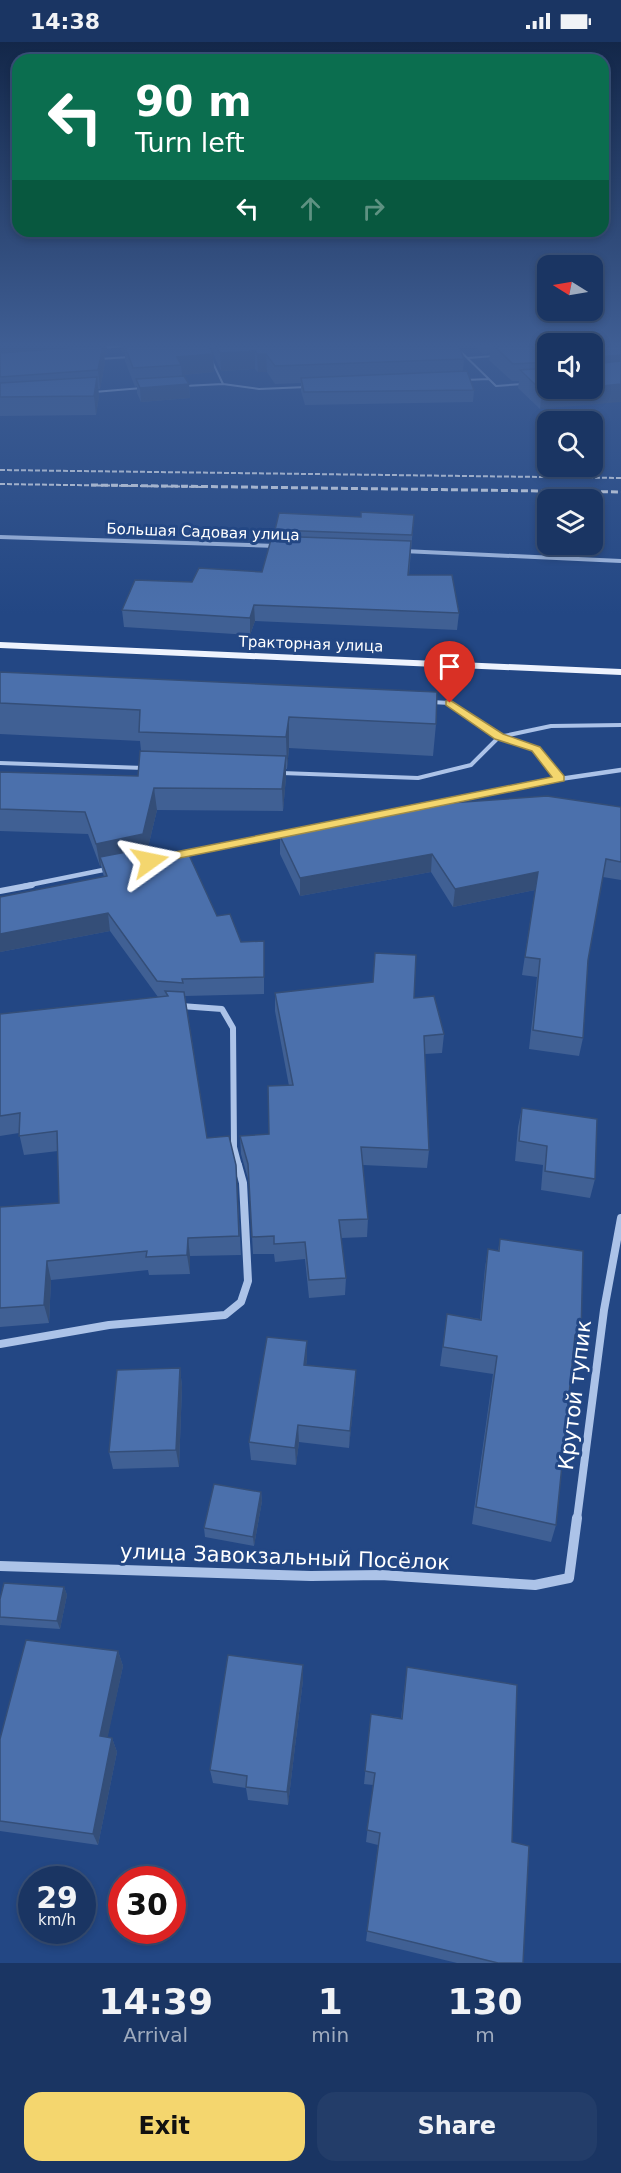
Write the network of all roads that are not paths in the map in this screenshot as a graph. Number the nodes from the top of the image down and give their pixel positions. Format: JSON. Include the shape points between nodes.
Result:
{"nodes":[{"id":1,"x":0,"y":537,"type":"edge"},
{"id":2,"x":279,"y":546,"type":"edge"},
{"id":3,"x":398,"y":550,"type":"edge"},
{"id":4,"x":621,"y":561,"type":"edge"},
{"id":5,"x":0,"y":645,"type":"edge"},
{"id":6,"x":621,"y":672,"type":"edge"},
{"id":7,"x":426,"y":702,"type":"edge"},
{"id":8,"x":621,"y":725,"type":"edge"},
{"id":9,"x":499,"y":737,"type":"junction"},
{"id":10,"x":0,"y":763,"type":"edge"},
{"id":11,"x":155,"y":769,"type":"edge"},
{"id":12,"x":621,"y":770,"type":"edge"},
{"id":13,"x":274,"y":773,"type":"edge"},
{"id":14,"x":560,"y":779,"type":"junction"},
{"id":15,"x":132,"y":864,"type":"edge"},
{"id":16,"x":120,"y":867,"type":"edge"},
{"id":17,"x":0,"y":891,"type":"edge"},
{"id":18,"x":171,"y":1005,"type":"edge"},
{"id":19,"x":621,"y":1218,"type":"edge"},
{"id":20,"x":0,"y":1344,"type":"edge"},
{"id":21,"x":0,"y":1566,"type":"edge"},
{"id":22,"x":569,"y":1578,"type":"joint"}],
"edges":[{"from":1,"to":2,"type":"street","name":"Большая Садовая улица"},
{"from":3,"to":4,"type":"street"},
{"from":5,"to":6,"type":"main road","name":"Тракторная улица"},
{"from":7,"to":9,"type":"lane","via":[[450,703]]},
{"from":8,"to":9,"type":"lane","via":[[551,726]]},
{"from":9,"to":13,"type":"lane","via":[[471,765],[418,778]]},
{"from":9,"to":14,"type":"lane","via":[[536,749]]},
{"from":10,"to":11,"type":"lane"},
{"from":12,"to":14,"type":"street"},
{"from":14,"to":15,"type":"street"},
{"from":16,"to":17,"type":"street"},
{"from":18,"to":20,"type":"street","via":[[222,1009],[233,1028],[234,1147],[243,1183],[248,1281],[241,1302],[225,1315],[109,1325]]},
{"from":19,"to":22,"type":"street","name":"Крутой тупик","via":[[604,1310]]},
{"from":21,"to":22,"type":"street","name":"улица Завокзальный Посёлок","via":[[381,1575],[535,1585]]}]}
